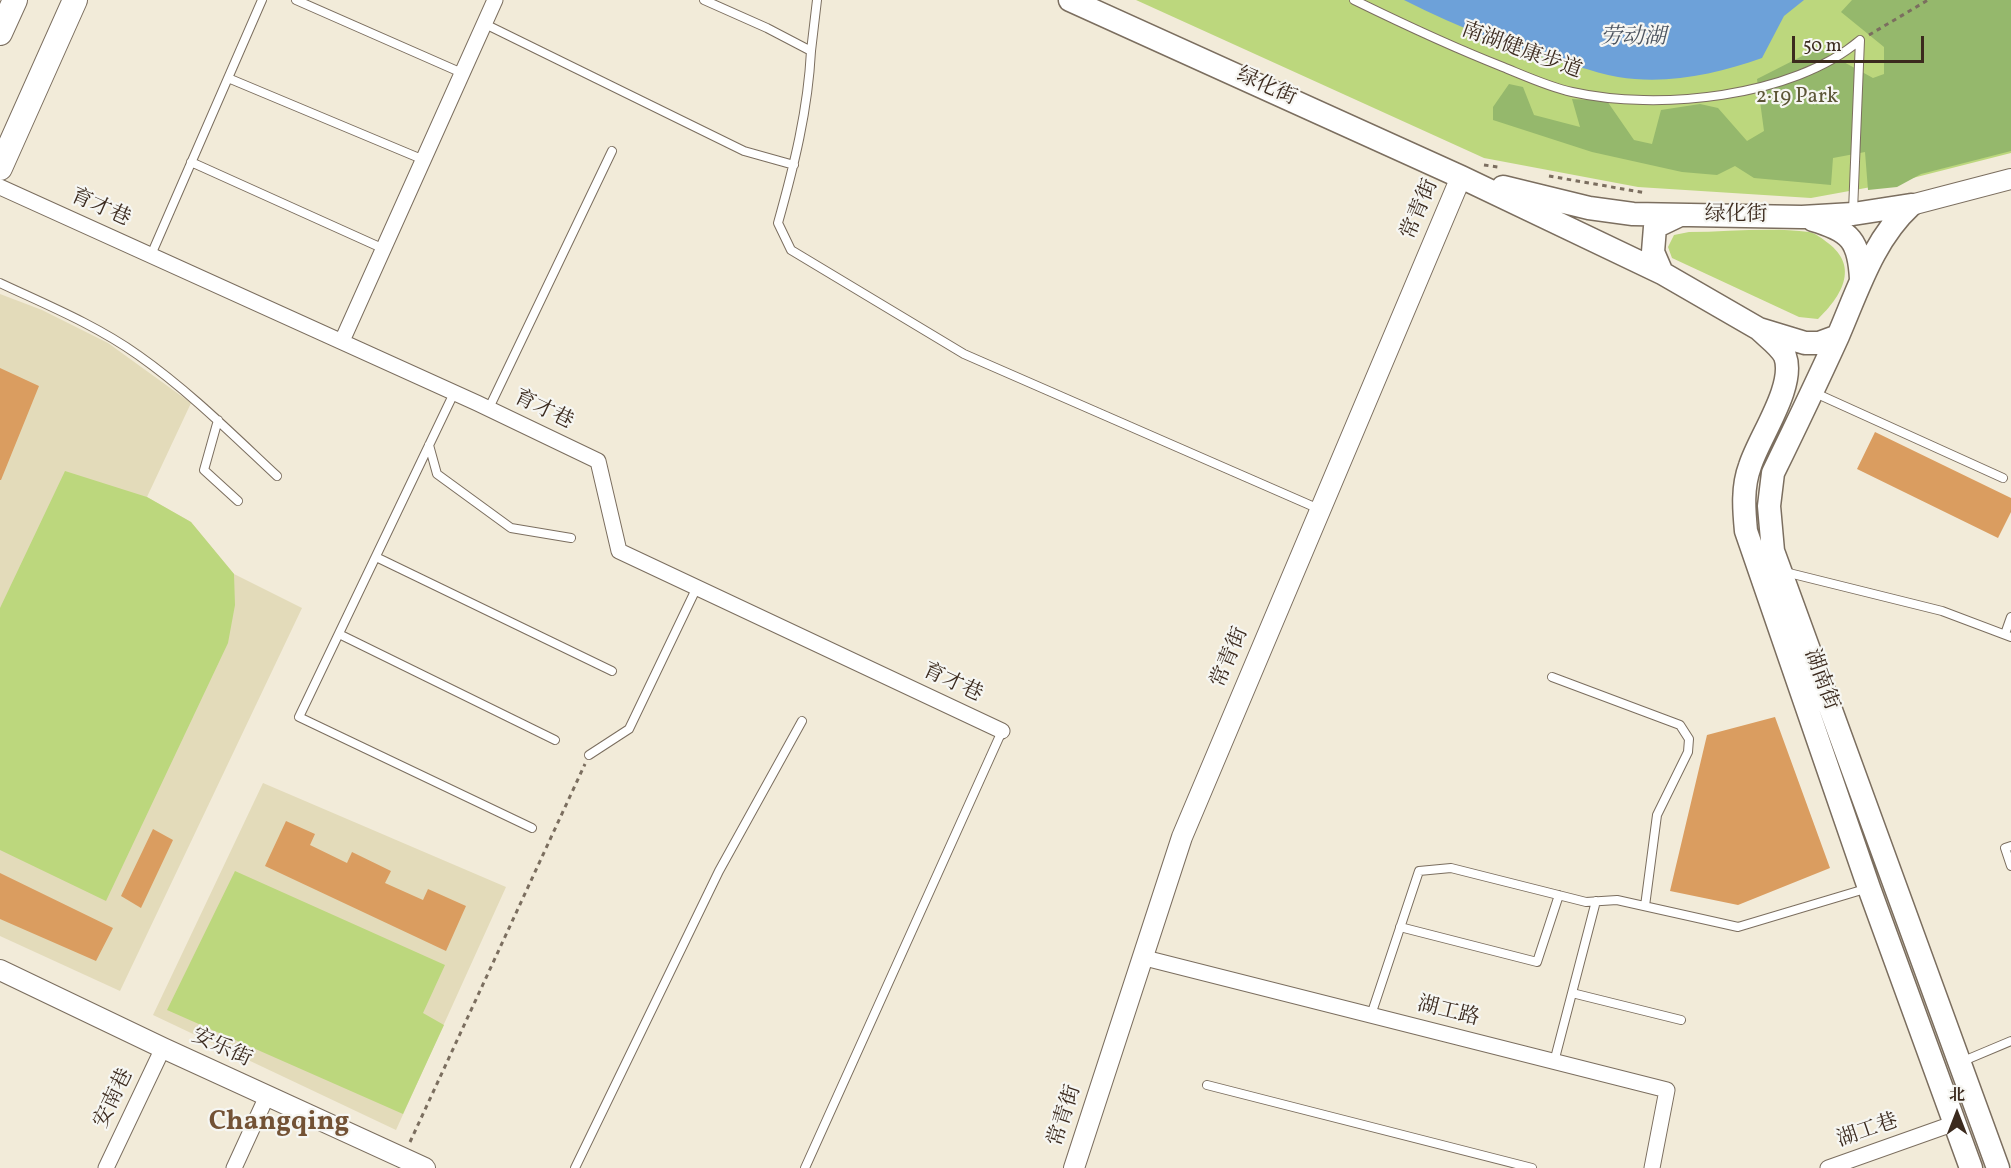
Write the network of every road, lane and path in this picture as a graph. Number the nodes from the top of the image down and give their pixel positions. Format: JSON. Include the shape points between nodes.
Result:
{"nodes":[{"id":1,"x":15,"y":0,"type":"edge"},
{"id":2,"x":75,"y":0,"type":"edge"},
{"id":3,"x":262,"y":0,"type":"edge"},
{"id":4,"x":296,"y":0,"type":"edge"},
{"id":5,"x":495,"y":0,"type":"edge"},
{"id":6,"x":704,"y":0,"type":"edge"},
{"id":7,"x":818,"y":0,"type":"edge"},
{"id":8,"x":1070,"y":0,"type":"edge"},
{"id":9,"x":1354,"y":0,"type":"edge"},
{"id":10,"x":1928,"y":0,"type":"edge"},
{"id":11,"x":310,"y":3,"type":"edge"},
{"id":12,"x":485,"y":24,"type":"junction"},
{"id":13,"x":0,"y":33,"type":"edge"},
{"id":14,"x":1860,"y":40,"type":"junction"},
{"id":15,"x":811,"y":51,"type":"junction"},
{"id":16,"x":463,"y":74,"type":"junction"},
{"id":17,"x":228,"y":78,"type":"junction"},
{"id":18,"x":612,"y":151,"type":"dead end"},
{"id":19,"x":424,"y":160,"type":"junction"},
{"id":20,"x":191,"y":162,"type":"junction"},
{"id":21,"x":794,"y":165,"type":"junction"},
{"id":22,"x":1484,"y":165,"type":"dead end"},
{"id":23,"x":0,"y":168,"type":"edge"},
{"id":24,"x":1507,"y":169,"type":"dead end"},
{"id":25,"x":1542,"y":175,"type":"dead end"},
{"id":26,"x":1461,"y":177,"type":"junction"},
{"id":27,"x":2011,"y":179,"type":"edge"},
{"id":28,"x":0,"y":187,"type":"edge"},
{"id":29,"x":1648,"y":193,"type":"dead end"},
{"id":30,"x":1911,"y":205,"type":"junction"},
{"id":31,"x":1853,"y":214,"type":"junction"},
{"id":32,"x":1679,"y":216,"type":"junction"},
{"id":33,"x":1802,"y":217,"type":"junction"},
{"id":34,"x":384,"y":249,"type":"junction"},
{"id":35,"x":151,"y":255,"type":"junction"},
{"id":36,"x":1662,"y":273,"type":"junction"},
{"id":37,"x":1861,"y":279,"type":"junction"},
{"id":38,"x":0,"y":283,"type":"edge"},
{"id":39,"x":1759,"y":329,"type":"junction"},
{"id":40,"x":1838,"y":336,"type":"junction"},
{"id":41,"x":342,"y":341,"type":"junction"},
{"id":42,"x":1812,"y":391,"type":"junction"},
{"id":43,"x":454,"y":393,"type":"junction"},
{"id":44,"x":489,"y":408,"type":"junction"},
{"id":45,"x":218,"y":420,"type":"junction"},
{"id":46,"x":429,"y":445,"type":"junction"},
{"id":47,"x":277,"y":476,"type":"dead end"},
{"id":48,"x":2003,"y":478,"type":"dead end"},
{"id":49,"x":238,"y":501,"type":"dead end"},
{"id":50,"x":1319,"y":508,"type":"junction"},
{"id":51,"x":571,"y":538,"type":"dead end"},
{"id":52,"x":375,"y":557,"type":"junction"},
{"id":53,"x":1780,"y":571,"type":"junction"},
{"id":54,"x":697,"y":587,"type":"junction"},
{"id":55,"x":2011,"y":617,"type":"edge"},
{"id":56,"x":339,"y":634,"type":"junction"},
{"id":57,"x":2008,"y":636,"type":"edge"},
{"id":58,"x":612,"y":671,"type":"dead end"},
{"id":59,"x":1552,"y":676,"type":"dead end"},
{"id":60,"x":802,"y":721,"type":"dead end"},
{"id":61,"x":1002,"y":730,"type":"joint"},
{"id":62,"x":555,"y":740,"type":"dead end"},
{"id":63,"x":589,"y":755,"type":"joint"},
{"id":64,"x":532,"y":828,"type":"dead end"},
{"id":65,"x":2011,"y":846,"type":"edge"},
{"id":66,"x":2011,"y":866,"type":"edge"},
{"id":67,"x":1869,"y":888,"type":"junction"},
{"id":68,"x":1559,"y":895,"type":"junction"},
{"id":69,"x":1596,"y":902,"type":"junction"},
{"id":70,"x":1645,"y":906,"type":"junction"},
{"id":71,"x":1400,"y":927,"type":"junction"},
{"id":72,"x":1141,"y":957,"type":"junction"},
{"id":73,"x":0,"y":969,"type":"edge"},
{"id":74,"x":1572,"y":993,"type":"junction"},
{"id":75,"x":1371,"y":1015,"type":"junction"},
{"id":76,"x":1681,"y":1020,"type":"dead end"},
{"id":77,"x":2011,"y":1041,"type":"edge"},
{"id":78,"x":163,"y":1048,"type":"junction"},
{"id":79,"x":1554,"y":1062,"type":"junction"},
{"id":80,"x":1959,"y":1063,"type":"junction"},
{"id":81,"x":1207,"y":1085,"type":"dead end"},
{"id":82,"x":267,"y":1096,"type":"junction"},
{"id":83,"x":1955,"y":1124,"type":"junction"},
{"id":84,"x":402,"y":1157,"type":"junction"},
{"id":85,"x":106,"y":1168,"type":"edge"},
{"id":86,"x":234,"y":1168,"type":"edge"},
{"id":87,"x":425,"y":1168,"type":"edge"},
{"id":88,"x":575,"y":1168,"type":"edge"},
{"id":89,"x":805,"y":1168,"type":"edge"},
{"id":90,"x":1074,"y":1168,"type":"edge"},
{"id":91,"x":1532,"y":1168,"type":"edge"},
{"id":92,"x":1652,"y":1168,"type":"edge"},
{"id":93,"x":1828,"y":1168,"type":"edge"},
{"id":94,"x":1971,"y":1168,"type":"edge"},
{"id":95,"x":1998,"y":1168,"type":"edge"}],
"edges":[{"from":1,"to":13,"type":"main road"},
{"from":2,"to":23,"type":"main road"},
{"from":3,"to":17,"type":"lane"},
{"from":4,"to":11,"type":"lane"},
{"from":5,"to":12,"type":"street"},
{"from":6,"to":15,"type":"lane"},
{"from":7,"to":15,"type":"lane"},
{"from":8,"to":26,"type":"main road","name":"绿化街"},
{"from":9,"to":14,"type":"lane","name":"南湖健康步道","via":[[1437,40],[1571,92],[1645,100],[1768,86],[1841,57]]},
{"from":10,"to":14,"type":"path"},
{"from":11,"to":16,"type":"lane"},
{"from":12,"to":16,"type":"street"},
{"from":12,"to":21,"type":"lane","via":[[744,151]]},
{"from":14,"to":31,"type":"lane"},
{"from":15,"to":21,"type":"lane","via":[[809,91]]},
{"from":16,"to":19,"type":"street"},
{"from":17,"to":19,"type":"lane"},
{"from":17,"to":20,"type":"lane"},
{"from":18,"to":44,"type":"lane"},
{"from":19,"to":34,"type":"street"},
{"from":20,"to":34,"type":"lane"},
{"from":20,"to":35,"type":"lane"},
{"from":21,"to":50,"type":"lane","via":[[778,223],[791,250],[964,354]]},
{"from":22,"to":24,"type":"path"},
{"from":25,"to":29,"type":"path"},
{"from":26,"to":32,"type":"main road","name":"绿化街","via":[[1589,208]]},
{"from":26,"to":36,"type":"main road","name":"绿化街"},
{"from":26,"to":50,"type":"street","name":"常青街"},
{"from":27,"to":30,"type":"street","name":"绿化街"},
{"from":28,"to":35,"type":"street","name":"育才巷"},
{"from":30,"to":31,"type":"main road","name":"绿化街"},
{"from":30,"to":37,"type":"main road","name":"湖南街","via":[[1883,236]]},
{"from":31,"to":33,"type":"main road","name":"绿化街"},
{"from":32,"to":33,"type":"main road","name":"绿化街"},
{"from":32,"to":36,"type":"main road","via":[[1655,227],[1653,252]]},
{"from":33,"to":37,"type":"main road","via":[[1833,226],[1851,239],[1860,255]]},
{"from":34,"to":41,"type":"street"},
{"from":35,"to":41,"type":"street","name":"育才巷"},
{"from":36,"to":39,"type":"main road","name":"绿化街"},
{"from":37,"to":40,"type":"main road","name":"湖南街"},
{"from":38,"to":45,"type":"lane","via":[[90,326],[138,355]]},
{"from":39,"to":40,"type":"main road","name":"绿化街","via":[[1805,343]]},
{"from":39,"to":67,"type":"main road","name":"湖南街","via":[[1784,356],[1786,370],[1784,388],[1749,467],[1744,505],[1746,531]]},
{"from":40,"to":42,"type":"main road","name":"湖南街"},
{"from":41,"to":43,"type":"street","name":"育才巷"},
{"from":42,"to":48,"type":"lane"},
{"from":42,"to":53,"type":"main road","name":"湖南街","via":[[1769,488],[1773,551]]},
{"from":43,"to":44,"type":"street","name":"育才巷"},
{"from":43,"to":46,"type":"lane"},
{"from":44,"to":54,"type":"street","name":"育才巷","via":[[598,461],[619,551]]},
{"from":45,"to":47,"type":"lane"},
{"from":45,"to":49,"type":"lane","via":[[204,470]]},
{"from":46,"to":51,"type":"lane","via":[[436,474],[511,528]]},
{"from":46,"to":52,"type":"lane"},
{"from":50,"to":72,"type":"street","name":"常青街","via":[[1182,837]]},
{"from":52,"to":56,"type":"lane"},
{"from":52,"to":58,"type":"lane"},
{"from":53,"to":57,"type":"lane","via":[[1942,611]]},
{"from":53,"to":80,"type":"main road","name":"湖南街"},
{"from":54,"to":61,"type":"street","name":"育才巷"},
{"from":54,"to":63,"type":"lane","via":[[629,729]]},
{"from":55,"to":57,"type":"lane"},
{"from":56,"to":62,"type":"lane"},
{"from":56,"to":64,"type":"lane","via":[[299,717]]},
{"from":59,"to":70,"type":"lane","via":[[1680,725],[1689,739],[1688,752],[1657,815]]},
{"from":60,"to":88,"type":"lane","via":[[719,871]]},
{"from":61,"to":89,"type":"lane"},
{"from":63,"to":84,"type":"path"},
{"from":65,"to":66,"type":"lane","via":[[2005,848]]},
{"from":67,"to":70,"type":"lane","via":[[1738,927]]},
{"from":67,"to":83,"type":"main road","name":"湖南街"},
{"from":68,"to":69,"type":"lane"},
{"from":68,"to":71,"type":"lane","via":[[1451,868],[1419,871]]},
{"from":68,"to":71,"type":"lane","via":[[1537,962]]},
{"from":69,"to":70,"type":"lane","via":[[1617,900]]},
{"from":69,"to":74,"type":"lane"},
{"from":71,"to":75,"type":"lane"},
{"from":72,"to":75,"type":"street","name":"湖工路"},
{"from":72,"to":90,"type":"street","name":"常青街"},
{"from":73,"to":78,"type":"street","name":"安乐街"},
{"from":74,"to":76,"type":"lane"},
{"from":74,"to":79,"type":"lane"},
{"from":75,"to":79,"type":"street","name":"湖工路"},
{"from":77,"to":80,"type":"lane"},
{"from":78,"to":82,"type":"street","name":"安乐街"},
{"from":78,"to":85,"type":"street","name":"安南巷"},
{"from":79,"to":92,"type":"street","name":"湖工路","via":[[1667,1090]]},
{"from":80,"to":95,"type":"main road","name":"湖南街"},
{"from":81,"to":91,"type":"lane"},
{"from":82,"to":84,"type":"street","name":"安乐街"},
{"from":82,"to":86,"type":"street"},
{"from":83,"to":93,"type":"street","name":"湖工巷"},
{"from":83,"to":94,"type":"main road","name":"湖南街"},
{"from":84,"to":87,"type":"street","name":"安乐街"}]}
